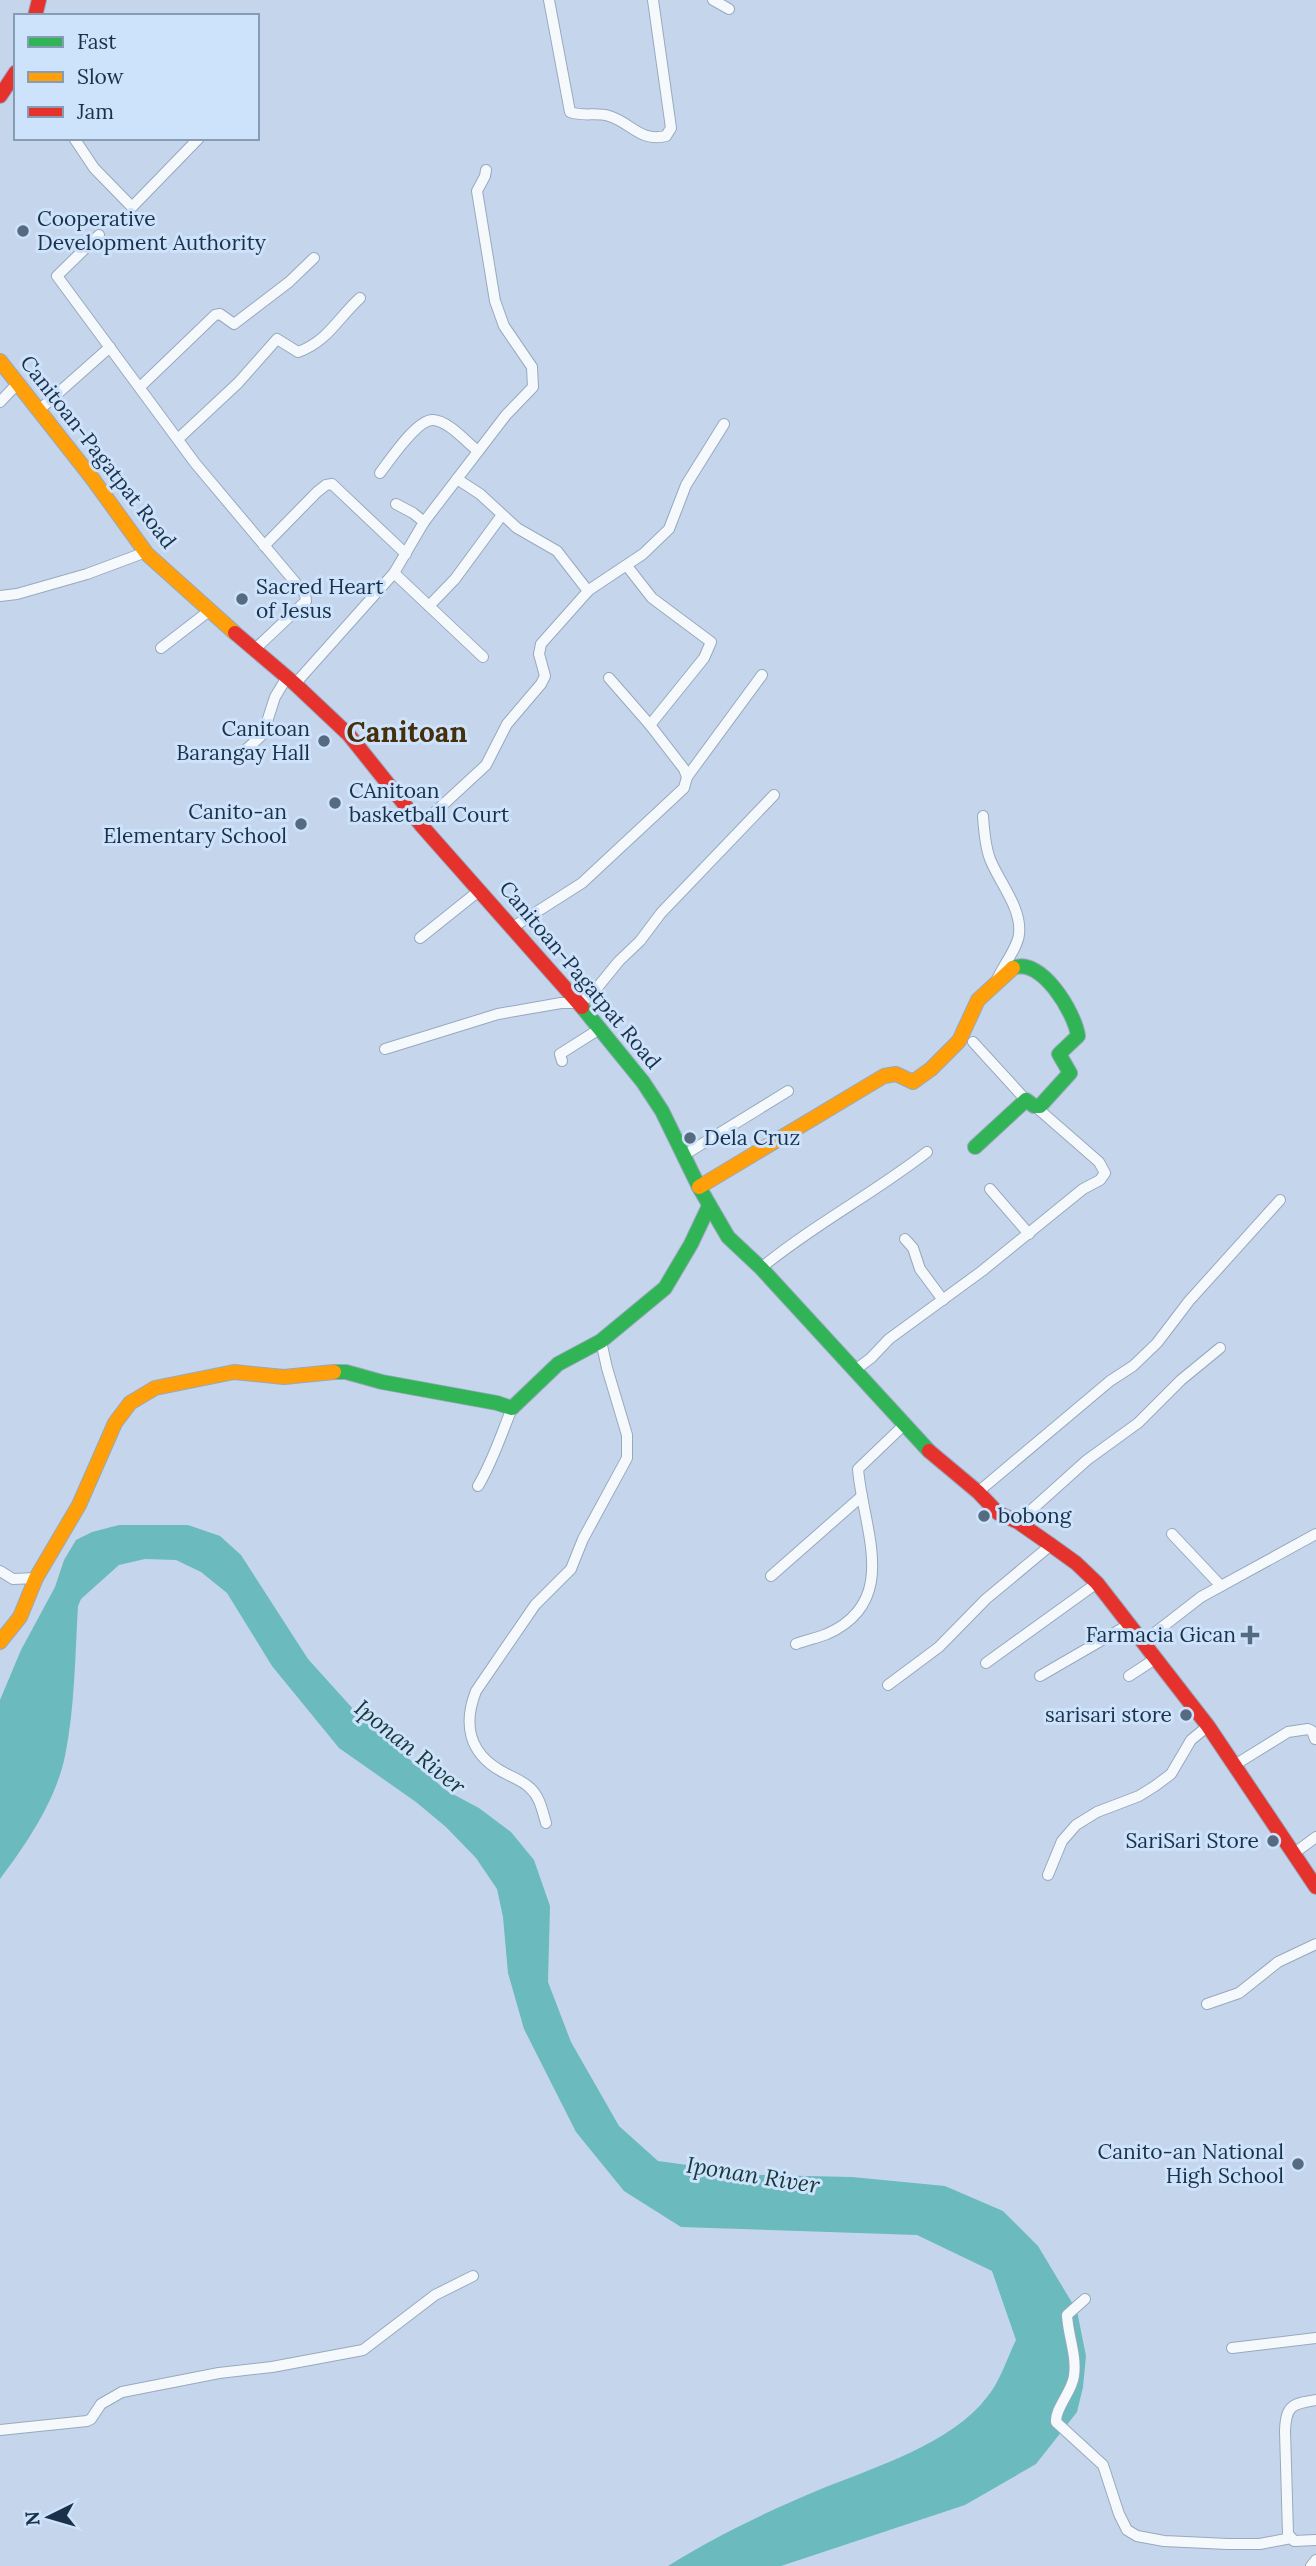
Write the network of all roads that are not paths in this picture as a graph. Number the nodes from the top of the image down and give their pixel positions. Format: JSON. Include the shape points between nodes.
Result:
{"nodes":[{"id":1,"x":549,"y":0,"type":"edge"},
{"id":2,"x":653,"y":0,"type":"edge"},
{"id":3,"x":713,"y":0,"type":"edge"},
{"id":4,"x":729,"y":9,"type":"dead end"},
{"id":5,"x":75,"y":140,"type":"edge"},
{"id":6,"x":197,"y":140,"type":"edge"},
{"id":7,"x":486,"y":170,"type":"dead end"},
{"id":8,"x":99,"y":235,"type":"dead end"},
{"id":9,"x":314,"y":258,"type":"dead end"},
{"id":10,"x":360,"y":298,"type":"dead end"},
{"id":11,"x":110,"y":347,"type":"junction"},
{"id":12,"x":0,"y":360,"type":"edge"},
{"id":13,"x":18,"y":383,"type":"junction"},
{"id":14,"x":140,"y":387,"type":"junction"},
{"id":15,"x":0,"y":402,"type":"edge"},
{"id":16,"x":39,"y":410,"type":"junction"},
{"id":17,"x":724,"y":424,"type":"dead end"},
{"id":18,"x":178,"y":439,"type":"junction"},
{"id":19,"x":478,"y":451,"type":"junction"},
{"id":20,"x":380,"y":473,"type":"dead end"},
{"id":21,"x":457,"y":479,"type":"junction"},
{"id":22,"x":396,"y":504,"type":"dead end"},
{"id":23,"x":502,"y":515,"type":"junction"},
{"id":24,"x":424,"y":522,"type":"junction"},
{"id":25,"x":264,"y":546,"type":"junction"},
{"id":26,"x":146,"y":552,"type":"junction"},
{"id":27,"x":406,"y":554,"type":"junction"},
{"id":28,"x":627,"y":566,"type":"junction"},
{"id":29,"x":394,"y":573,"type":"junction"},
{"id":30,"x":587,"y":591,"type":"junction"},
{"id":31,"x":0,"y":596,"type":"edge"},
{"id":32,"x":429,"y":606,"type":"junction"},
{"id":33,"x":209,"y":611,"type":"junction"},
{"id":34,"x":161,"y":648,"type":"dead end"},
{"id":35,"x":254,"y":650,"type":"junction"},
{"id":36,"x":484,"y":657,"type":"dead end"},
{"id":37,"x":762,"y":675,"type":"dead end"},
{"id":38,"x":609,"y":678,"type":"dead end"},
{"id":39,"x":291,"y":680,"type":"junction"},
{"id":40,"x":650,"y":725,"type":"junction"},
{"id":41,"x":236,"y":759,"type":"dead end"},
{"id":42,"x":687,"y":777,"type":"junction"},
{"id":43,"x":774,"y":795,"type":"dead end"},
{"id":44,"x":983,"y":816,"type":"dead end"},
{"id":45,"x":421,"y":825,"type":"junction"},
{"id":46,"x":480,"y":890,"type":"junction"},
{"id":47,"x":513,"y":926,"type":"junction"},
{"id":48,"x":420,"y":938,"type":"dead end"},
{"id":49,"x":996,"y":982,"type":"junction"},
{"id":50,"x":580,"y":1003,"type":"junction"},
{"id":51,"x":601,"y":1028,"type":"junction"},
{"id":52,"x":973,"y":1042,"type":"dead end"},
{"id":53,"x":385,"y":1049,"type":"dead end"},
{"id":54,"x":562,"y":1061,"type":"dead end"},
{"id":55,"x":788,"y":1090,"type":"dead end"},
{"id":56,"x":1031,"y":1103,"type":"junction"},
{"id":57,"x":975,"y":1147,"type":"dead end"},
{"id":58,"x":927,"y":1152,"type":"dead end"},
{"id":59,"x":684,"y":1155,"type":"junction"},
{"id":60,"x":698,"y":1187,"type":"junction"},
{"id":61,"x":990,"y":1189,"type":"dead end"},
{"id":62,"x":1280,"y":1200,"type":"dead end"},
{"id":63,"x":709,"y":1206,"type":"junction"},
{"id":64,"x":1029,"y":1234,"type":"junction"},
{"id":65,"x":905,"y":1239,"type":"dead end"},
{"id":66,"x":761,"y":1268,"type":"junction"},
{"id":67,"x":943,"y":1300,"type":"junction"},
{"id":68,"x":601,"y":1341,"type":"junction"},
{"id":69,"x":1220,"y":1349,"type":"dead end"},
{"id":70,"x":855,"y":1370,"type":"junction"},
{"id":71,"x":512,"y":1408,"type":"junction"},
{"id":72,"x":905,"y":1424,"type":"junction"},
{"id":73,"x":478,"y":1486,"type":"dead end"},
{"id":74,"x":978,"y":1492,"type":"junction"},
{"id":75,"x":862,"y":1496,"type":"junction"},
{"id":76,"x":1018,"y":1522,"type":"junction"},
{"id":77,"x":1172,"y":1534,"type":"dead end"},
{"id":78,"x":1316,"y":1534,"type":"edge"},
{"id":79,"x":1051,"y":1545,"type":"junction"},
{"id":80,"x":0,"y":1571,"type":"edge"},
{"id":81,"x":771,"y":1576,"type":"dead end"},
{"id":82,"x":36,"y":1578,"type":"junction"},
{"id":83,"x":1097,"y":1583,"type":"junction"},
{"id":84,"x":1221,"y":1586,"type":"junction"},
{"id":85,"x":1128,"y":1625,"type":"junction"},
{"id":86,"x":0,"y":1642,"type":"edge"},
{"id":87,"x":1143,"y":1642,"type":"junction"},
{"id":88,"x":796,"y":1644,"type":"dead end"},
{"id":89,"x":1155,"y":1659,"type":"junction"},
{"id":90,"x":986,"y":1663,"type":"dead end"},
{"id":91,"x":1040,"y":1676,"type":"dead end"},
{"id":92,"x":1129,"y":1676,"type":"dead end"},
{"id":93,"x":888,"y":1685,"type":"dead end"},
{"id":94,"x":1208,"y":1726,"type":"junction"},
{"id":95,"x":1315,"y":1740,"type":"edge"},
{"id":96,"x":1233,"y":1766,"type":"junction"},
{"id":97,"x":546,"y":1823,"type":"dead end"},
{"id":98,"x":1316,"y":1837,"type":"edge"},
{"id":99,"x":1293,"y":1854,"type":"junction"},
{"id":100,"x":1048,"y":1875,"type":"dead end"},
{"id":101,"x":1316,"y":1887,"type":"edge"},
{"id":102,"x":1316,"y":1944,"type":"edge"},
{"id":103,"x":1207,"y":2004,"type":"dead end"},
{"id":104,"x":473,"y":2276,"type":"dead end"},
{"id":105,"x":1085,"y":2299,"type":"dead end"},
{"id":106,"x":1316,"y":2338,"type":"edge"},
{"id":107,"x":1232,"y":2348,"type":"dead end"},
{"id":108,"x":1316,"y":2400,"type":"edge"},
{"id":109,"x":0,"y":2430,"type":"edge"},
{"id":110,"x":1291,"y":2538,"type":"junction"},
{"id":111,"x":1316,"y":2540,"type":"edge"},
{"id":112,"x":1316,"y":2560,"type":"edge"},
{"id":113,"x":1311,"y":2566,"type":"edge"}],
"edges":[{"from":1,"to":2,"type":"street","via":[[570,112],[611,116],[655,139],[666,136],[671,128]]},
{"from":3,"to":4,"type":"street"},
{"from":5,"to":6,"type":"street","via":[[94,168],[132,207]]},
{"from":7,"to":19,"type":"street","via":[[477,191],[495,301],[504,326],[532,367],[534,383]]},
{"from":8,"to":11,"type":"street","via":[[57,276]]},
{"from":9,"to":14,"type":"street","via":[[234,324],[215,315]]},
{"from":10,"to":18,"type":"street","via":[[309,348],[298,352],[277,339]]},
{"from":11,"to":14,"type":"street"},
{"from":11,"to":16,"type":"street"},
{"from":12,"to":13,"type":"street","name":"Canitoan-Pagatpat Road"},
{"from":13,"to":15,"type":"street"},
{"from":13,"to":16,"type":"street","name":"Canitoan-Pagatpat Road"},
{"from":14,"to":18,"type":"street"},
{"from":16,"to":26,"type":"street","name":"Canitoan-Pagatpat Road"},
{"from":17,"to":28,"type":"street","via":[[686,485],[669,529]]},
{"from":18,"to":25,"type":"street"},
{"from":19,"to":20,"type":"street","via":[[448,426],[435,420],[424,422]]},
{"from":19,"to":21,"type":"street"},
{"from":21,"to":23,"type":"street"},
{"from":21,"to":24,"type":"street"},
{"from":22,"to":24,"type":"street"},
{"from":23,"to":30,"type":"street","via":[[557,551]]},
{"from":23,"to":32,"type":"street"},
{"from":24,"to":27,"type":"street"},
{"from":25,"to":27,"type":"street","via":[[317,492],[332,484]]},
{"from":25,"to":35,"type":"street","via":[[293,578],[306,601]]},
{"from":26,"to":31,"type":"street","via":[[76,577]]},
{"from":26,"to":33,"type":"street","name":"Canitoan-Pagatpat Road"},
{"from":27,"to":29,"type":"street"},
{"from":28,"to":30,"type":"street"},
{"from":28,"to":40,"type":"street","via":[[652,598],[711,642],[704,658]]},
{"from":29,"to":32,"type":"street"},
{"from":29,"to":39,"type":"street"},
{"from":30,"to":45,"type":"street","via":[[541,644],[544,680],[506,724],[486,765]]},
{"from":32,"to":36,"type":"street"},
{"from":33,"to":34,"type":"street"},
{"from":33,"to":35,"type":"street","name":"Canitoan-Pagatpat Road"},
{"from":35,"to":39,"type":"street","name":"Canitoan-Pagatpat Road"},
{"from":37,"to":42,"type":"street"},
{"from":38,"to":40,"type":"street"},
{"from":39,"to":41,"type":"street","via":[[275,697],[263,734]]},
{"from":39,"to":45,"type":"street","name":"Canitoan-Pagatpat Road","via":[[349,735]]},
{"from":40,"to":42,"type":"street"},
{"from":42,"to":47,"type":"street","via":[[677,796],[582,883]]},
{"from":43,"to":50,"type":"street"},
{"from":44,"to":49,"type":"street","via":[[990,858],[1014,907],[1020,932]]},
{"from":45,"to":46,"type":"street","name":"Canitoan-Pagatpat Road"},
{"from":46,"to":47,"type":"street","name":"Canitoan-Pagatpat Road"},
{"from":46,"to":48,"type":"street"},
{"from":47,"to":50,"type":"street","name":"Canitoan-Pagatpat Road"},
{"from":49,"to":56,"type":"street","via":[[1016,966],[1032,968],[1049,982],[1076,1021],[1078,1035],[1059,1052],[1069,1076]]},
{"from":49,"to":60,"type":"street","via":[[978,1000],[959,1041],[913,1082],[896,1074],[884,1076]]},
{"from":50,"to":51,"type":"street","name":"Canitoan-Pagatpat Road"},
{"from":50,"to":53,"type":"street","via":[[498,1014]]},
{"from":51,"to":54,"type":"street","via":[[560,1054]]},
{"from":51,"to":59,"type":"street","name":"Canitoan-Pagatpat Road","via":[[643,1082]]},
{"from":52,"to":56,"type":"street"},
{"from":55,"to":59,"type":"street"},
{"from":56,"to":57,"type":"street"},
{"from":56,"to":64,"type":"street","via":[[1099,1161],[1105,1173]]},
{"from":58,"to":66,"type":"street"},
{"from":59,"to":60,"type":"street","name":"Canitoan-Pagatpat Road"},
{"from":60,"to":63,"type":"street","name":"Canitoan-Pagatpat Road"},
{"from":61,"to":64,"type":"street"},
{"from":62,"to":74,"type":"street","via":[[1188,1301],[1157,1343]]},
{"from":63,"to":66,"type":"street","name":"Canitoan-Pagatpat Road","via":[[728,1237]]},
{"from":63,"to":68,"type":"street","via":[[665,1288]]},
{"from":64,"to":67,"type":"street"},
{"from":65,"to":67,"type":"street"},
{"from":66,"to":70,"type":"street","name":"Canitoan-Pagatpat Road"},
{"from":67,"to":70,"type":"street"},
{"from":68,"to":71,"type":"street","via":[[565,1359]]},
{"from":68,"to":97,"type":"street","via":[[627,1435],[628,1458],[571,1569],[535,1605],[476,1691],[470,1707],[469,1731],[477,1751],[531,1789]]},
{"from":69,"to":76,"type":"street"},
{"from":70,"to":72,"type":"street","name":"Canitoan-Pagatpat Road"},
{"from":71,"to":73,"type":"street"},
{"from":71,"to":82,"type":"street","via":[[334,1371],[284,1377],[234,1371],[155,1388],[122,1411],[79,1506]]},
{"from":72,"to":74,"type":"street","name":"Canitoan-Pagatpat Road","via":[[933,1456]]},
{"from":72,"to":75,"type":"street","via":[[858,1469]]},
{"from":74,"to":76,"type":"street","name":"Canitoan-Pagatpat Road","via":[[998,1513]]},
{"from":75,"to":81,"type":"street"},
{"from":75,"to":88,"type":"street","via":[[874,1569],[869,1594],[859,1610],[828,1634]]},
{"from":76,"to":79,"type":"street","name":"Canitoan-Pagatpat Road"},
{"from":77,"to":84,"type":"street"},
{"from":78,"to":84,"type":"street"},
{"from":79,"to":83,"type":"street","name":"Canitoan-Pagatpat Road"},
{"from":79,"to":93,"type":"street","via":[[986,1599],[939,1647]]},
{"from":80,"to":82,"type":"street","via":[[13,1580]]},
{"from":82,"to":86,"type":"street","via":[[20,1617]]},
{"from":83,"to":85,"type":"street","name":"Canitoan-Pagatpat Road"},
{"from":83,"to":90,"type":"street"},
{"from":84,"to":87,"type":"street"},
{"from":85,"to":87,"type":"street","name":"Canitoan-Pagatpat Road"},
{"from":85,"to":91,"type":"street"},
{"from":87,"to":89,"type":"street","name":"Canitoan-Pagatpat Road"},
{"from":89,"to":92,"type":"street"},
{"from":89,"to":94,"type":"street","name":"Canitoan-Pagatpat Road"},
{"from":94,"to":96,"type":"street","name":"Canitoan-Pagatpat Road"},
{"from":94,"to":100,"type":"street","via":[[1191,1740],[1171,1774],[1139,1796],[1076,1825],[1062,1841]]},
{"from":95,"to":96,"type":"street","via":[[1308,1729],[1288,1732]]},
{"from":96,"to":99,"type":"street","name":"Canitoan-Pagatpat Road"},
{"from":98,"to":99,"type":"street"},
{"from":99,"to":101,"type":"street","name":"Canitoan-Pagatpat Road"},
{"from":102,"to":103,"type":"street","via":[[1278,1962],[1239,1993]]},
{"from":104,"to":109,"type":"street","via":[[435,2295],[363,2350],[122,2392],[102,2404],[88,2421]]},
{"from":105,"to":110,"type":"street","via":[[1067,2315],[1074,2375],[1056,2422],[1103,2465],[1127,2530],[1164,2541],[1260,2544]]},
{"from":106,"to":107,"type":"street"},
{"from":108,"to":110,"type":"street","via":[[1293,2405],[1286,2415]]},
{"from":110,"to":111,"type":"street"},
{"from":112,"to":113,"type":"street"}]}
